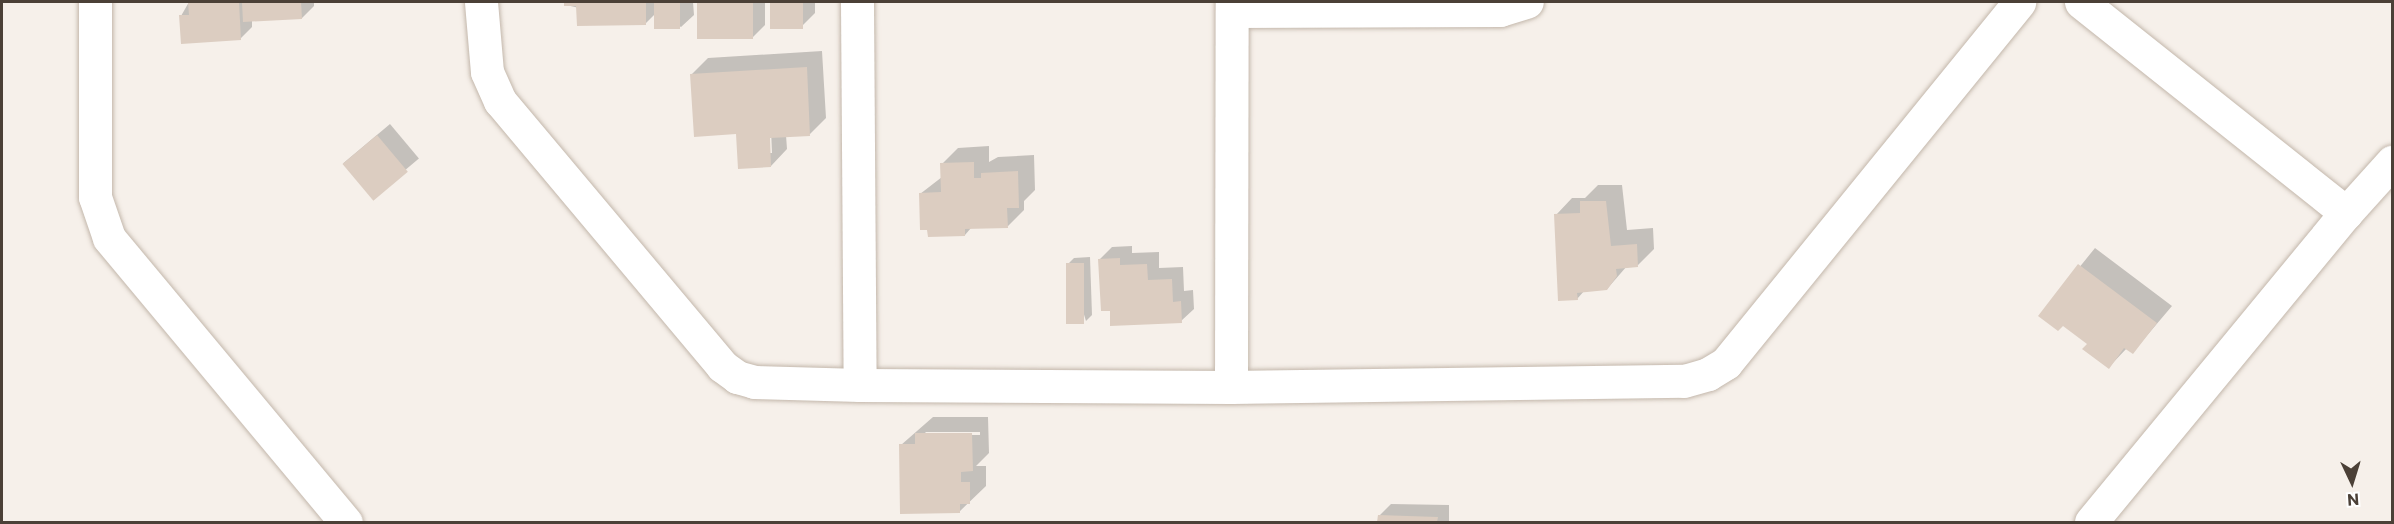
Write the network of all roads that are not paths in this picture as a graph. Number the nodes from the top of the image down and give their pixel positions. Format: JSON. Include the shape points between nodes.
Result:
{"nodes":[{"id":1,"x":95,"y":2,"type":"edge"},
{"id":2,"x":481,"y":2,"type":"edge"},
{"id":3,"x":857,"y":2,"type":"edge"},
{"id":4,"x":1527,"y":2,"type":"edge"},
{"id":5,"x":2019,"y":2,"type":"edge"},
{"id":6,"x":2081,"y":2,"type":"edge"},
{"id":7,"x":1232,"y":6,"type":"edge"},
{"id":8,"x":2392,"y":162,"type":"edge"},
{"id":9,"x":2346,"y":213,"type":"junction"},
{"id":10,"x":860,"y":386,"type":"junction"},
{"id":11,"x":1231,"y":387,"type":"junction"},
{"id":12,"x":346,"y":522,"type":"edge"},
{"id":13,"x":2091,"y":522,"type":"edge"}],
"edges":[{"from":1,"to":12,"type":"street","via":[[95,197],[109,238]]},
{"from":2,"to":10,"type":"street","via":[[487,72],[500,101],[722,366],[737,377],[754,382]]},
{"from":3,"to":10,"type":"street"},
{"from":4,"to":7,"type":"street","via":[[1500,10]]},
{"from":5,"to":11,"type":"street","via":[[1726,363],[1708,374],[1684,381]]},
{"from":6,"to":9,"type":"street"},
{"from":7,"to":11,"type":"street"},
{"from":8,"to":9,"type":"street"},
{"from":9,"to":13,"type":"street"},
{"from":10,"to":11,"type":"street"}]}
